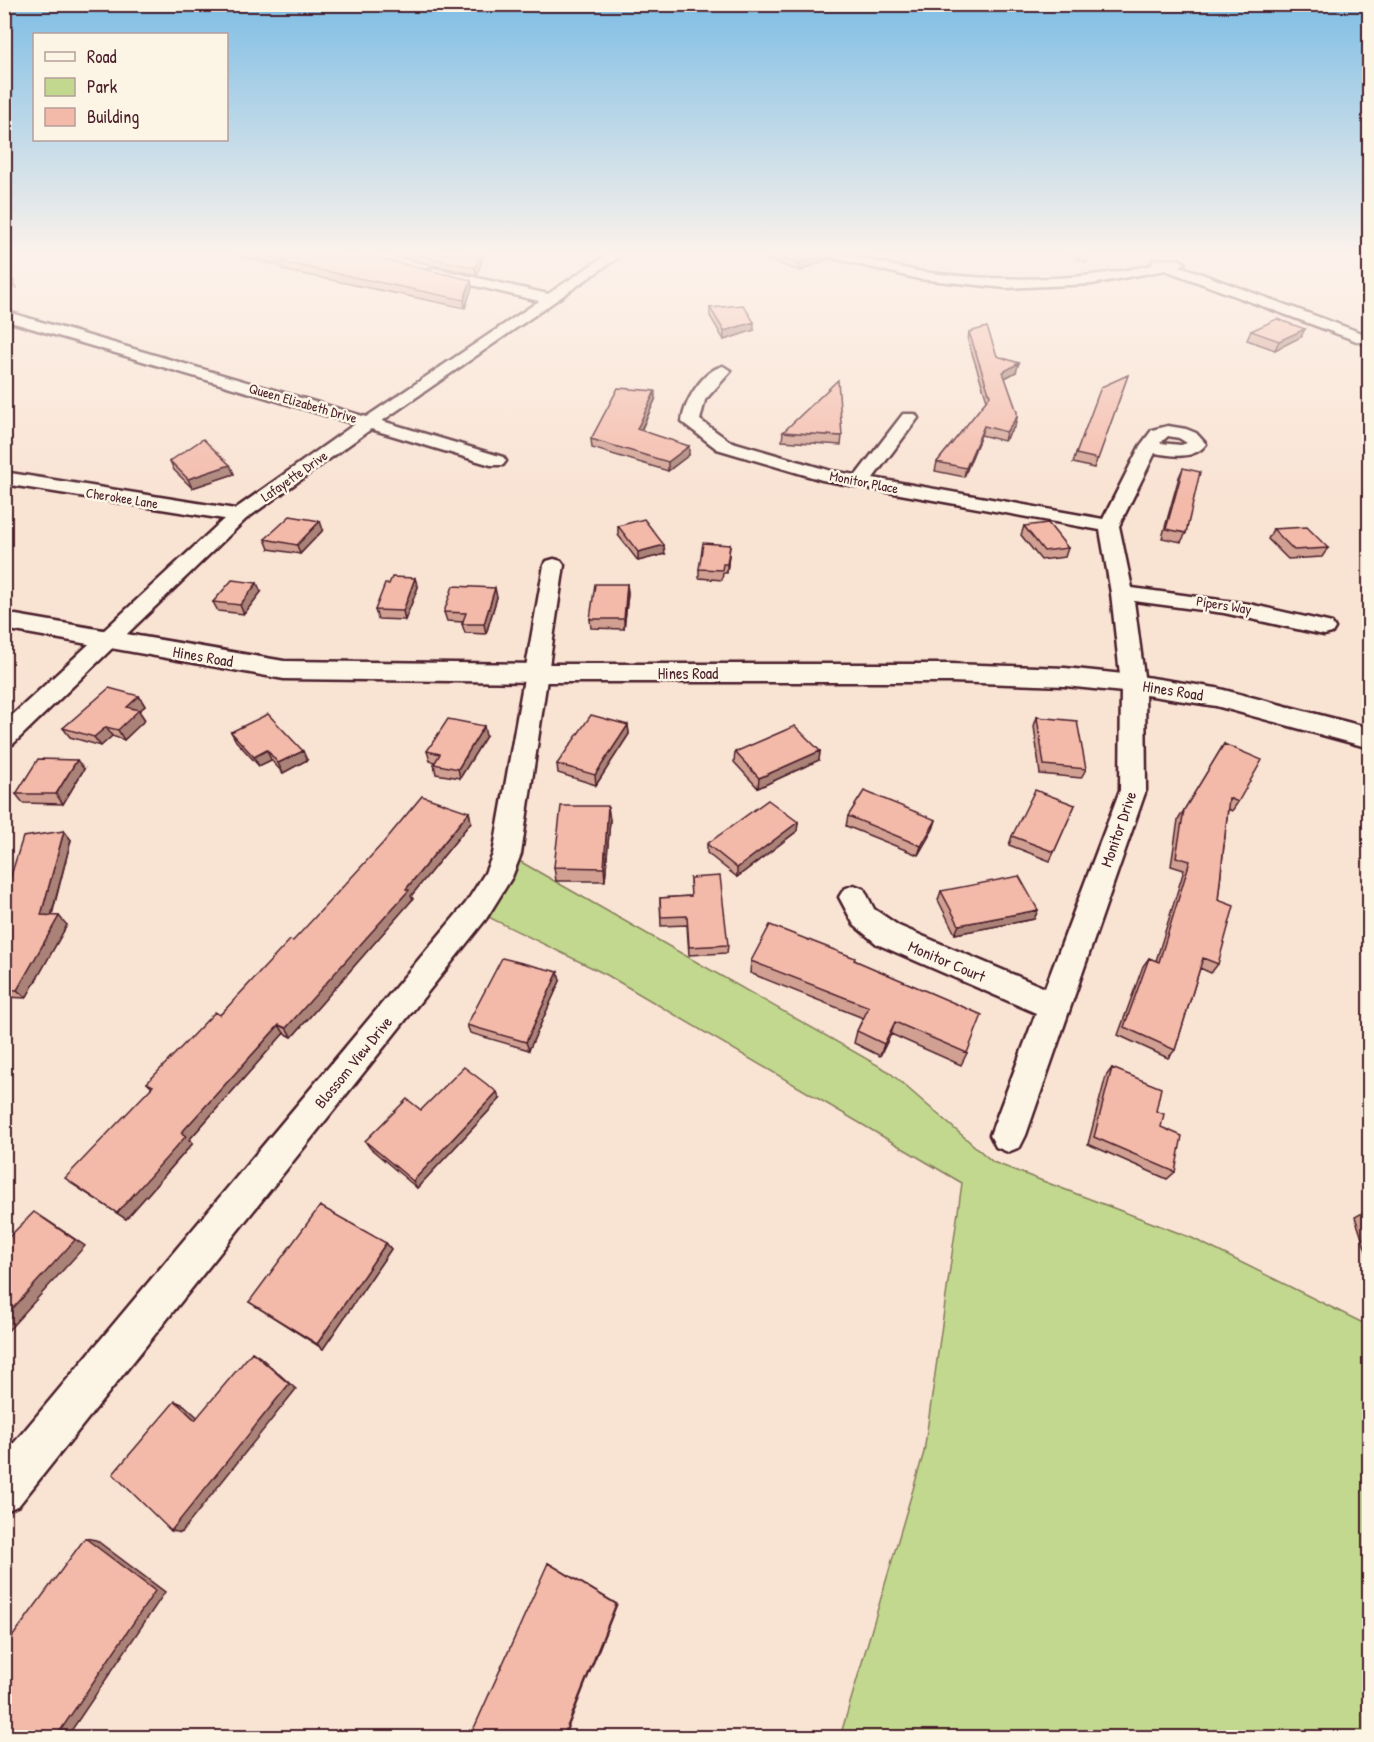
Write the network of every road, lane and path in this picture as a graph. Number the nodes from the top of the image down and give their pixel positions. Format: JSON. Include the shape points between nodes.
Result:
{"nodes":[{"id":1,"x":73,"y":335,"type":"edge"},
{"id":2,"x":498,"y":335,"type":"edge"},
{"id":3,"x":1355,"y":335,"type":"edge"},
{"id":4,"x":1370,"y":341,"type":"edge"},
{"id":5,"x":723,"y":370,"type":"dead end"},
{"id":6,"x":909,"y":418,"type":"dead end"},
{"id":7,"x":370,"y":422,"type":"junction"},
{"id":8,"x":1149,"y":446,"type":"dead end"},
{"id":9,"x":497,"y":461,"type":"dead end"},
{"id":10,"x":4,"y":478,"type":"edge"},
{"id":11,"x":860,"y":482,"type":"junction"},
{"id":12,"x":239,"y":516,"type":"junction"},
{"id":13,"x":1109,"y":526,"type":"junction"},
{"id":14,"x":554,"y":565,"type":"dead end"},
{"id":15,"x":1122,"y":592,"type":"junction"},
{"id":16,"x":4,"y":621,"type":"edge"},
{"id":17,"x":1324,"y":628,"type":"dead end"},
{"id":18,"x":109,"y":640,"type":"junction"},
{"id":19,"x":538,"y":673,"type":"junction"},
{"id":20,"x":1133,"y":684,"type":"junction"},
{"id":21,"x":4,"y":738,"type":"edge"},
{"id":22,"x":1370,"y":738,"type":"edge"},
{"id":23,"x":854,"y":897,"type":"dead end"},
{"id":24,"x":1055,"y":1007,"type":"junction"},
{"id":25,"x":1008,"y":1135,"type":"dead end"},
{"id":26,"x":4,"y":1490,"type":"edge"}],
"edges":[{"from":1,"to":7,"type":"street","name":"Queen Elizabeth Drive"},
{"from":2,"to":7,"type":"street","name":"Lafayette Drive"},
{"from":3,"to":4,"type":"street"},
{"from":5,"to":11,"type":"street","name":"Monitor Place","via":[[691,409],[692,422],[699,430],[723,445]]},
{"from":6,"to":11,"type":"street"},
{"from":7,"to":9,"type":"street","name":"Queen Elizabeth Drive"},
{"from":7,"to":12,"type":"street","name":"Lafayette Drive"},
{"from":8,"to":13,"type":"street"},
{"from":10,"to":12,"type":"street","name":"Cherokee Lane"},
{"from":11,"to":13,"type":"street","name":"Monitor Place"},
{"from":12,"to":18,"type":"street","name":"Lafayette Drive"},
{"from":13,"to":15,"type":"street","name":"Monitor Drive"},
{"from":14,"to":19,"type":"street","name":"Blossom View Drive"},
{"from":15,"to":17,"type":"street","name":"Pipers Way","via":[[1265,612]]},
{"from":15,"to":20,"type":"street","name":"Monitor Drive"},
{"from":16,"to":18,"type":"street","name":"Hines Road"},
{"from":18,"to":19,"type":"street","name":"Hines Road","via":[[284,670]]},
{"from":18,"to":21,"type":"street","name":"Lafayette Drive"},
{"from":19,"to":20,"type":"street","name":"Hines Road","via":[[950,673]]},
{"from":19,"to":26,"type":"street","name":"Blossom View Drive","via":[[507,854],[498,877],[476,911]]},
{"from":20,"to":22,"type":"street","name":"Hines Road","via":[[1216,697]]},
{"from":20,"to":24,"type":"street","name":"Monitor Drive","via":[[1133,790]]},
{"from":23,"to":24,"type":"street","name":"Monitor Court","via":[[864,917],[888,935]]},
{"from":24,"to":25,"type":"street","name":"Monitor Drive"}]}
